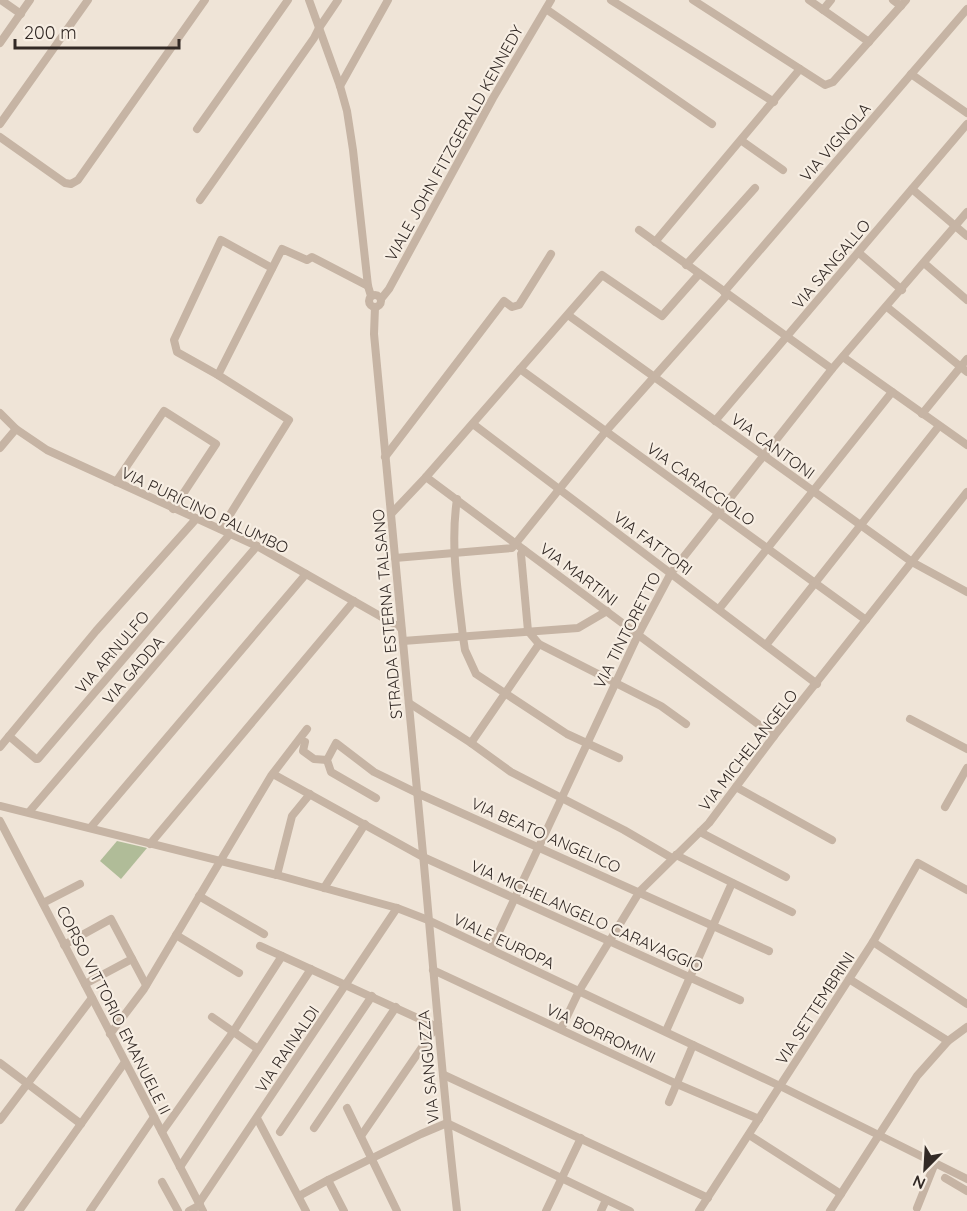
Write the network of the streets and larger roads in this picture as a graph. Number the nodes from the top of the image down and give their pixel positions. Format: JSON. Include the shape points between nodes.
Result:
{"nodes":[{"id":1,"x":1,"y":0,"type":"edge"},
{"id":2,"x":30,"y":0,"type":"edge"},
{"id":3,"x":88,"y":0,"type":"edge"},
{"id":4,"x":205,"y":0,"type":"edge"},
{"id":5,"x":288,"y":0,"type":"edge"},
{"id":6,"x":309,"y":0,"type":"edge"},
{"id":7,"x":338,"y":0,"type":"edge"},
{"id":8,"x":388,"y":0,"type":"edge"},
{"id":9,"x":551,"y":0,"type":"edge"},
{"id":10,"x":611,"y":0,"type":"edge"},
{"id":11,"x":693,"y":0,"type":"edge"},
{"id":12,"x":809,"y":0,"type":"edge"},
{"id":13,"x":831,"y":0,"type":"edge"},
{"id":14,"x":893,"y":0,"type":"edge"},
{"id":15,"x":904,"y":3,"type":"edge"},
{"id":16,"x":546,"y":9,"type":"junction"},
{"id":17,"x":967,"y":9,"type":"edge"},
{"id":18,"x":823,"y":10,"type":"junction"},
{"id":19,"x":21,"y":14,"type":"junction"},
{"id":20,"x":319,"y":28,"type":"junction"},
{"id":21,"x":869,"y":42,"type":"junction"},
{"id":22,"x":0,"y":43,"type":"edge"},
{"id":23,"x":800,"y":69,"type":"junction"},
{"id":24,"x":912,"y":74,"type":"junction"},
{"id":25,"x":340,"y":86,"type":"junction"},
{"id":26,"x":774,"y":102,"type":"junction"},
{"id":27,"x":967,"y":113,"type":"edge"},
{"id":28,"x":0,"y":124,"type":"edge"},
{"id":29,"x":712,"y":124,"type":"dead end"},
{"id":30,"x":967,"y":124,"type":"edge"},
{"id":31,"x":197,"y":129,"type":"dead end"},
{"id":32,"x":0,"y":136,"type":"edge"},
{"id":33,"x":742,"y":141,"type":"junction"},
{"id":34,"x":783,"y":170,"type":"dead end"},
{"id":35,"x":755,"y":188,"type":"dead end"},
{"id":36,"x":912,"y":189,"type":"junction"},
{"id":37,"x":200,"y":200,"type":"dead end"},
{"id":38,"x":967,"y":212,"type":"edge"},
{"id":39,"x":956,"y":226,"type":"junction"},
{"id":40,"x":639,"y":230,"type":"dead end"},
{"id":41,"x":967,"y":236,"type":"edge"},
{"id":42,"x":655,"y":242,"type":"junction"},
{"id":43,"x":859,"y":253,"type":"junction"},
{"id":44,"x":551,"y":254,"type":"dead end"},
{"id":45,"x":924,"y":263,"type":"junction"},
{"id":46,"x":686,"y":265,"type":"junction"},
{"id":47,"x":272,"y":268,"type":"junction"},
{"id":48,"x":699,"y":274,"type":"junction"},
{"id":49,"x":368,"y":286,"type":"junction"},
{"id":50,"x":902,"y":290,"type":"junction"},
{"id":51,"x":725,"y":293,"type":"junction"},
{"id":52,"x":371,"y":296,"type":"junction"},
{"id":53,"x":381,"y":299,"type":"junction"},
{"id":54,"x":967,"y":300,"type":"edge"},
{"id":55,"x":375,"y":307,"type":"junction"},
{"id":56,"x":887,"y":307,"type":"junction"},
{"id":57,"x":568,"y":315,"type":"junction"},
{"id":58,"x":787,"y":338,"type":"junction"},
{"id":59,"x":843,"y":357,"type":"junction"},
{"id":60,"x":967,"y":358,"type":"edge"},
{"id":61,"x":520,"y":369,"type":"junction"},
{"id":62,"x":831,"y":369,"type":"junction"},
{"id":63,"x":964,"y":369,"type":"edge"},
{"id":64,"x":218,"y":375,"type":"junction"},
{"id":65,"x":654,"y":377,"type":"junction"},
{"id":66,"x":892,"y":392,"type":"junction"},
{"id":67,"x":0,"y":413,"type":"edge"},
{"id":68,"x":922,"y":414,"type":"junction"},
{"id":69,"x":715,"y":421,"type":"junction"},
{"id":70,"x":473,"y":424,"type":"junction"},
{"id":71,"x":939,"y":426,"type":"junction"},
{"id":72,"x":16,"y":429,"type":"junction"},
{"id":73,"x":606,"y":431,"type":"junction"},
{"id":74,"x":967,"y":445,"type":"edge"},
{"id":75,"x":0,"y":448,"type":"edge"},
{"id":76,"x":763,"y":455,"type":"junction"},
{"id":77,"x":385,"y":457,"type":"junction"},
{"id":78,"x":426,"y":477,"type":"junction"},
{"id":79,"x":116,"y":482,"type":"junction"},
{"id":80,"x":560,"y":489,"type":"junction"},
{"id":81,"x":813,"y":491,"type":"junction"},
{"id":82,"x":967,"y":492,"type":"edge"},
{"id":83,"x":458,"y":500,"type":"junction"},
{"id":84,"x":173,"y":509,"type":"junction"},
{"id":85,"x":718,"y":512,"type":"junction"},
{"id":86,"x":391,"y":514,"type":"junction"},
{"id":87,"x":196,"y":519,"type":"junction"},
{"id":88,"x":861,"y":525,"type":"junction"},
{"id":89,"x":221,"y":529,"type":"junction"},
{"id":90,"x":230,"y":534,"type":"junction"},
{"id":91,"x":516,"y":544,"type":"junction"},
{"id":92,"x":257,"y":546,"type":"junction"},
{"id":93,"x":766,"y":548,"type":"junction"},
{"id":94,"x":524,"y":550,"type":"junction"},
{"id":95,"x":454,"y":553,"type":"junction"},
{"id":96,"x":395,"y":558,"type":"junction"},
{"id":97,"x":912,"y":562,"type":"junction"},
{"id":98,"x":671,"y":573,"type":"junction"},
{"id":99,"x":306,"y":574,"type":"junction"},
{"id":100,"x":815,"y":584,"type":"junction"},
{"id":101,"x":967,"y":592,"type":"edge"},
{"id":102,"x":354,"y":602,"type":"junction"},
{"id":103,"x":719,"y":609,"type":"junction"},
{"id":104,"x":607,"y":611,"type":"junction"},
{"id":105,"x":866,"y":620,"type":"junction"},
{"id":106,"x":401,"y":628,"type":"junction"},
{"id":107,"x":528,"y":632,"type":"junction"},
{"id":108,"x":638,"y":635,"type":"junction"},
{"id":109,"x":463,"y":637,"type":"junction"},
{"id":110,"x":403,"y":641,"type":"junction"},
{"id":111,"x":539,"y":644,"type":"junction"},
{"id":112,"x":766,"y":645,"type":"junction"},
{"id":113,"x":615,"y":683,"type":"junction"},
{"id":114,"x":817,"y":684,"type":"junction"},
{"id":115,"x":505,"y":693,"type":"junction"},
{"id":116,"x":408,"y":703,"type":"junction"},
{"id":117,"x":910,"y":719,"type":"dead end"},
{"id":118,"x":686,"y":724,"type":"dead end"},
{"id":119,"x":307,"y":729,"type":"dead end"},
{"id":120,"x":9,"y":736,"type":"junction"},
{"id":121,"x":774,"y":736,"type":"junction"},
{"id":122,"x":304,"y":742,"type":"dead end"},
{"id":123,"x":471,"y":743,"type":"junction"},
{"id":124,"x":586,"y":743,"type":"junction"},
{"id":125,"x":0,"y":747,"type":"edge"},
{"id":126,"x":967,"y":749,"type":"edge"},
{"id":127,"x":619,"y":758,"type":"dead end"},
{"id":128,"x":327,"y":760,"type":"junction"},
{"id":129,"x":967,"y":768,"type":"edge"},
{"id":130,"x":273,"y":774,"type":"junction"},
{"id":131,"x":736,"y":787,"type":"junction"},
{"id":132,"x":417,"y":793,"type":"junction"},
{"id":133,"x":310,"y":794,"type":"junction"},
{"id":134,"x":376,"y":798,"type":"dead end"},
{"id":135,"x":561,"y":798,"type":"junction"},
{"id":136,"x":0,"y":806,"type":"edge"},
{"id":137,"x":945,"y":807,"type":"dead end"},
{"id":138,"x":16,"y":809,"type":"junction"},
{"id":139,"x":29,"y":812,"type":"junction"},
{"id":140,"x":1,"y":823,"type":"edge"},
{"id":141,"x":364,"y":824,"type":"junction"},
{"id":142,"x":91,"y":827,"type":"junction"},
{"id":143,"x":700,"y":832,"type":"junction"},
{"id":144,"x":832,"y":840,"type":"dead end"},
{"id":145,"x":150,"y":844,"type":"junction"},
{"id":146,"x":539,"y":848,"type":"junction"},
{"id":147,"x":423,"y":857,"type":"junction"},
{"id":148,"x":674,"y":857,"type":"junction"},
{"id":149,"x":220,"y":861,"type":"junction"},
{"id":150,"x":277,"y":875,"type":"junction"},
{"id":151,"x":786,"y":877,"type":"dead end"},
{"id":152,"x":732,"y":883,"type":"junction"},
{"id":153,"x":80,"y":884,"type":"dead end"},
{"id":154,"x":324,"y":888,"type":"junction"},
{"id":155,"x":967,"y":890,"type":"edge"},
{"id":156,"x":640,"y":891,"type":"junction"},
{"id":157,"x":199,"y":896,"type":"junction"},
{"id":158,"x":515,"y":897,"type":"junction"},
{"id":159,"x":43,"y":903,"type":"junction"},
{"id":160,"x":397,"y":908,"type":"junction"},
{"id":161,"x":792,"y":912,"type":"dead end"},
{"id":162,"x":428,"y":920,"type":"junction"},
{"id":163,"x":712,"y":926,"type":"junction"},
{"id":164,"x":264,"y":934,"type":"dead end"},
{"id":165,"x":176,"y":935,"type":"junction"},
{"id":166,"x":610,"y":941,"type":"junction"},
{"id":167,"x":873,"y":942,"type":"junction"},
{"id":168,"x":64,"y":945,"type":"junction"},
{"id":169,"x":260,"y":946,"type":"dead end"},
{"id":170,"x":491,"y":949,"type":"junction"},
{"id":171,"x":769,"y":951,"type":"dead end"},
{"id":172,"x":282,"y":956,"type":"junction"},
{"id":173,"x":132,"y":959,"type":"junction"},
{"id":174,"x":311,"y":969,"type":"junction"},
{"id":175,"x":433,"y":970,"type":"junction"},
{"id":176,"x":239,"y":973,"type":"dead end"},
{"id":177,"x":690,"y":977,"type":"junction"},
{"id":178,"x":849,"y":979,"type":"junction"},
{"id":179,"x":85,"y":984,"type":"junction"},
{"id":180,"x":146,"y":985,"type":"junction"},
{"id":181,"x":346,"y":985,"type":"junction"},
{"id":182,"x":579,"y":991,"type":"junction"},
{"id":183,"x":372,"y":996,"type":"junction"},
{"id":184,"x":92,"y":998,"type":"junction"},
{"id":185,"x":740,"y":1000,"type":"dead end"},
{"id":186,"x":967,"y":1004,"type":"edge"},
{"id":187,"x":396,"y":1007,"type":"junction"},
{"id":188,"x":212,"y":1017,"type":"dead end"},
{"id":189,"x":436,"y":1025,"type":"junction"},
{"id":190,"x":967,"y":1027,"type":"edge"},
{"id":191,"x":561,"y":1029,"type":"junction"},
{"id":192,"x":666,"y":1031,"type":"junction"},
{"id":193,"x":233,"y":1032,"type":"junction"},
{"id":194,"x":110,"y":1034,"type":"junction"},
{"id":195,"x":948,"y":1041,"type":"junction"},
{"id":196,"x":693,"y":1045,"type":"junction"},
{"id":197,"x":258,"y":1049,"type":"junction"},
{"id":198,"x":125,"y":1062,"type":"junction"},
{"id":199,"x":0,"y":1063,"type":"edge"},
{"id":200,"x":444,"y":1075,"type":"junction"},
{"id":201,"x":28,"y":1083,"type":"junction"},
{"id":202,"x":677,"y":1084,"type":"junction"},
{"id":203,"x":780,"y":1086,"type":"junction"},
{"id":204,"x":669,"y":1102,"type":"dead end"},
{"id":205,"x":347,"y":1108,"type":"dead end"},
{"id":206,"x":154,"y":1117,"type":"junction"},
{"id":207,"x":257,"y":1118,"type":"junction"},
{"id":208,"x":759,"y":1119,"type":"junction"},
{"id":209,"x":0,"y":1120,"type":"edge"},
{"id":210,"x":447,"y":1123,"type":"junction"},
{"id":211,"x":81,"y":1124,"type":"junction"},
{"id":212,"x":314,"y":1128,"type":"dead end"},
{"id":213,"x":162,"y":1132,"type":"junction"},
{"id":214,"x":279,"y":1132,"type":"dead end"},
{"id":215,"x":749,"y":1135,"type":"junction"},
{"id":216,"x":878,"y":1135,"type":"junction"},
{"id":217,"x":361,"y":1136,"type":"junction"},
{"id":218,"x":580,"y":1138,"type":"junction"},
{"id":219,"x":372,"y":1159,"type":"junction"},
{"id":220,"x":935,"y":1163,"type":"junction"},
{"id":221,"x":180,"y":1167,"type":"junction"},
{"id":222,"x":954,"y":1172,"type":"junction"},
{"id":223,"x":562,"y":1178,"type":"junction"},
{"id":224,"x":967,"y":1179,"type":"edge"},
{"id":225,"x":328,"y":1180,"type":"junction"},
{"id":226,"x":162,"y":1182,"type":"dead end"},
{"id":227,"x":967,"y":1191,"type":"edge"},
{"id":228,"x":841,"y":1194,"type":"junction"},
{"id":229,"x":299,"y":1196,"type":"junction"},
{"id":230,"x":708,"y":1198,"type":"junction"},
{"id":231,"x":606,"y":1200,"type":"junction"},
{"id":232,"x":201,"y":1207,"type":"edge"},
{"id":233,"x":917,"y":1208,"type":"dead end"},
{"id":234,"x":19,"y":1211,"type":"edge"},
{"id":235,"x":90,"y":1211,"type":"edge"},
{"id":236,"x":178,"y":1211,"type":"edge"},
{"id":237,"x":189,"y":1211,"type":"edge"},
{"id":238,"x":306,"y":1211,"type":"edge"},
{"id":239,"x":344,"y":1211,"type":"edge"},
{"id":240,"x":397,"y":1211,"type":"edge"},
{"id":241,"x":457,"y":1211,"type":"edge"},
{"id":242,"x":546,"y":1211,"type":"edge"},
{"id":243,"x":601,"y":1211,"type":"edge"},
{"id":244,"x":630,"y":1211,"type":"edge"},
{"id":245,"x":699,"y":1211,"type":"edge"},
{"id":246,"x":830,"y":1211,"type":"edge"}],
"edges":[{"from":1,"to":19,"type":"street"},
{"from":2,"to":19,"type":"street"},
{"from":3,"to":28,"type":"street"},
{"from":4,"to":32,"type":"street","via":[[78,180],[65,183]]},
{"from":5,"to":31,"type":"street"},
{"from":6,"to":20,"type":"street"},
{"from":7,"to":20,"type":"street"},
{"from":8,"to":25,"type":"street"},
{"from":9,"to":16,"type":"street","name":"VIALE JOHN FITZGERALD KENNEDY"},
{"from":10,"to":26,"type":"street"},
{"from":11,"to":23,"type":"street"},
{"from":12,"to":18,"type":"street"},
{"from":13,"to":18,"type":"street"},
{"from":14,"to":15,"type":"street"},
{"from":15,"to":21,"type":"street"},
{"from":16,"to":29,"type":"street"},
{"from":16,"to":53,"type":"street","name":"VIALE JOHN FITZGERALD KENNEDY"},
{"from":17,"to":24,"type":"street","name":"VIA VIGNOLA"},
{"from":18,"to":21,"type":"street"},
{"from":19,"to":22,"type":"street"},
{"from":20,"to":25,"type":"street"},
{"from":20,"to":37,"type":"street"},
{"from":21,"to":23,"type":"street","via":[[833,82],[825,85]]},
{"from":23,"to":26,"type":"street"},
{"from":24,"to":27,"type":"street"},
{"from":24,"to":51,"type":"street","name":"VIA VIGNOLA"},
{"from":25,"to":49,"type":"street","via":[[353,150]]},
{"from":26,"to":33,"type":"street"},
{"from":30,"to":36,"type":"street","name":"VIA SANGALLO"},
{"from":33,"to":34,"type":"street"},
{"from":33,"to":42,"type":"street"},
{"from":35,"to":46,"type":"street"},
{"from":36,"to":39,"type":"street"},
{"from":36,"to":43,"type":"street","name":"VIA SANGALLO"},
{"from":38,"to":39,"type":"street","name":"VIA TINTORETTO"},
{"from":39,"to":41,"type":"street"},
{"from":39,"to":45,"type":"street","name":"VIA TINTORETTO"},
{"from":40,"to":42,"type":"street"},
{"from":42,"to":46,"type":"street"},
{"from":43,"to":50,"type":"street"},
{"from":43,"to":58,"type":"street","name":"VIA SANGALLO"},
{"from":44,"to":77,"type":"street","via":[[519,304],[512,307],[504,301]]},
{"from":45,"to":50,"type":"street","name":"VIA TINTORETTO"},
{"from":45,"to":54,"type":"street"},
{"from":46,"to":48,"type":"street"},
{"from":47,"to":49,"type":"street","via":[[282,249],[307,260],[312,257]]},
{"from":47,"to":64,"type":"street"},
{"from":47,"to":64,"type":"street","via":[[221,240],[174,340],[177,352]]},
{"from":48,"to":51,"type":"street"},
{"from":48,"to":57,"type":"street","via":[[662,316],[602,275]]},
{"from":49,"to":52,"type":"street"},
{"from":50,"to":56,"type":"street","name":"VIA TINTORETTO"},
{"from":51,"to":58,"type":"street"},
{"from":51,"to":65,"type":"street","name":"VIA VIGNOLA"},
{"from":52,"to":53,"type":"street"},
{"from":52,"to":55,"type":"street","via":[[370,304]]},
{"from":53,"to":55,"type":"street"},
{"from":55,"to":77,"type":"street","name":"STRADA ESTERNA TALSANO"},
{"from":56,"to":59,"type":"street","name":"VIA TINTORETTO"},
{"from":56,"to":63,"type":"street"},
{"from":57,"to":61,"type":"street"},
{"from":57,"to":65,"type":"street","name":"VIA CANTONI"},
{"from":58,"to":62,"type":"street"},
{"from":58,"to":69,"type":"street","name":"VIA SANGALLO"},
{"from":59,"to":62,"type":"street","name":"VIA TINTORETTO"},
{"from":59,"to":66,"type":"street"},
{"from":60,"to":63,"type":"street"},
{"from":61,"to":70,"type":"street"},
{"from":61,"to":73,"type":"street","name":"VIA CARACCIOLO"},
{"from":62,"to":76,"type":"street","name":"VIA TINTORETTO"},
{"from":63,"to":68,"type":"street"},
{"from":64,"to":89,"type":"street","via":[[289,420]]},
{"from":65,"to":69,"type":"street","name":"VIA CANTONI"},
{"from":65,"to":73,"type":"street","name":"VIA VIGNOLA"},
{"from":66,"to":68,"type":"street"},
{"from":66,"to":81,"type":"street"},
{"from":67,"to":72,"type":"street","name":"VIA PURICINO PALUMBO"},
{"from":68,"to":71,"type":"street"},
{"from":69,"to":76,"type":"street","name":"VIA CANTONI"},
{"from":70,"to":78,"type":"street"},
{"from":70,"to":80,"type":"street","name":"VIA FATTORI"},
{"from":71,"to":74,"type":"street"},
{"from":71,"to":88,"type":"street"},
{"from":72,"to":75,"type":"street"},
{"from":72,"to":79,"type":"street","name":"VIA PURICINO PALUMBO","via":[[47,450]]},
{"from":73,"to":80,"type":"street","name":"VIA VIGNOLA"},
{"from":73,"to":85,"type":"street","name":"VIA CARACCIOLO"},
{"from":76,"to":81,"type":"street","name":"VIA CANTONI"},
{"from":76,"to":85,"type":"street","name":"VIA TINTORETTO"},
{"from":77,"to":86,"type":"street","name":"STRADA ESTERNA TALSANO"},
{"from":78,"to":83,"type":"street","name":"VIA MARTINI"},
{"from":78,"to":86,"type":"street"},
{"from":79,"to":84,"type":"street","name":"VIA PURICINO PALUMBO"},
{"from":79,"to":84,"type":"street","via":[[164,411],[216,444]]},
{"from":80,"to":91,"type":"street","name":"VIA VIGNOLA"},
{"from":80,"to":98,"type":"street","name":"VIA FATTORI"},
{"from":81,"to":88,"type":"street","name":"VIA CANTONI"},
{"from":81,"to":93,"type":"street"},
{"from":82,"to":97,"type":"street","name":"VIA MICHELANGELO"},
{"from":83,"to":91,"type":"street","name":"VIA MARTINI"},
{"from":83,"to":95,"type":"street","via":[[453,525]]},
{"from":84,"to":87,"type":"street","name":"VIA PURICINO PALUMBO"},
{"from":85,"to":93,"type":"street","name":"VIA CARACCIOLO"},
{"from":85,"to":98,"type":"street","name":"VIA TINTORETTO"},
{"from":86,"to":96,"type":"street","name":"STRADA ESTERNA TALSANO"},
{"from":87,"to":89,"type":"street","name":"VIA PURICINO PALUMBO"},
{"from":87,"to":120,"type":"street"},
{"from":88,"to":97,"type":"street","name":"VIA CANTONI"},
{"from":88,"to":100,"type":"street"},
{"from":89,"to":90,"type":"street","name":"VIA PURICINO PALUMBO"},
{"from":90,"to":92,"type":"street","name":"VIA PURICINO PALUMBO"},
{"from":90,"to":120,"type":"street","name":"VIA ARNULFO","via":[[38,759]]},
{"from":91,"to":94,"type":"street","name":"VIA MARTINI"},
{"from":91,"to":95,"type":"street","via":[[512,548]]},
{"from":92,"to":99,"type":"street","name":"VIA PURICINO PALUMBO"},
{"from":92,"to":139,"type":"street","name":"VIA GADDA"},
{"from":93,"to":100,"type":"street","name":"VIA CARACCIOLO"},
{"from":93,"to":103,"type":"street"},
{"from":94,"to":104,"type":"street","name":"VIA MARTINI"},
{"from":94,"to":107,"type":"street","via":[[521,554]]},
{"from":95,"to":96,"type":"street"},
{"from":95,"to":109,"type":"street"},
{"from":96,"to":106,"type":"street","name":"STRADA ESTERNA TALSANO"},
{"from":97,"to":101,"type":"street","name":"VIA CANTONI"},
{"from":97,"to":105,"type":"street","name":"VIA MICHELANGELO"},
{"from":98,"to":103,"type":"street","name":"VIA FATTORI"},
{"from":98,"to":108,"type":"street","name":"VIA TINTORETTO"},
{"from":99,"to":102,"type":"street","name":"VIA PURICINO PALUMBO"},
{"from":99,"to":142,"type":"street"},
{"from":100,"to":105,"type":"street","name":"VIA CARACCIOLO"},
{"from":100,"to":112,"type":"street"},
{"from":102,"to":106,"type":"street","name":"VIA PURICINO PALUMBO"},
{"from":102,"to":145,"type":"street"},
{"from":103,"to":112,"type":"street","name":"VIA FATTORI"},
{"from":104,"to":107,"type":"street","via":[[578,628]]},
{"from":104,"to":108,"type":"street","name":"VIA MARTINI"},
{"from":105,"to":114,"type":"street","name":"VIA MICHELANGELO"},
{"from":106,"to":110,"type":"street","name":"STRADA ESTERNA TALSANO"},
{"from":107,"to":109,"type":"street"},
{"from":107,"to":111,"type":"street"},
{"from":108,"to":113,"type":"street","name":"VIA TINTORETTO"},
{"from":108,"to":121,"type":"street","name":"VIA MARTINI"},
{"from":109,"to":110,"type":"street"},
{"from":109,"to":115,"type":"street","via":[[476,674]]},
{"from":110,"to":116,"type":"street","name":"STRADA ESTERNA TALSANO"},
{"from":111,"to":113,"type":"street"},
{"from":111,"to":115,"type":"street"},
{"from":112,"to":114,"type":"street","name":"VIA FATTORI"},
{"from":113,"to":118,"type":"street","via":[[661,706]]},
{"from":113,"to":124,"type":"street","name":"VIA TINTORETTO"},
{"from":114,"to":121,"type":"street","name":"VIA MICHELANGELO"},
{"from":115,"to":123,"type":"street"},
{"from":115,"to":124,"type":"street"},
{"from":116,"to":123,"type":"street"},
{"from":116,"to":132,"type":"street","name":"STRADA ESTERNA TALSANO"},
{"from":117,"to":126,"type":"street"},
{"from":119,"to":130,"type":"street"},
{"from":120,"to":125,"type":"street"},
{"from":121,"to":131,"type":"street","name":"VIA MICHELANGELO"},
{"from":122,"to":128,"type":"street","via":[[303,751],[314,759]]},
{"from":123,"to":135,"type":"street","via":[[511,772]]},
{"from":124,"to":127,"type":"street"},
{"from":124,"to":135,"type":"street","name":"VIA TINTORETTO"},
{"from":128,"to":132,"type":"street","name":"VIA BEATO ANGELICO","via":[[336,743],[374,772]]},
{"from":128,"to":134,"type":"street","via":[[330,772]]},
{"from":129,"to":137,"type":"street"},
{"from":130,"to":133,"type":"street","name":"VIA MICHELANGELO CARAVAGGIO"},
{"from":130,"to":149,"type":"street"},
{"from":131,"to":143,"type":"street","name":"VIA MICHELANGELO"},
{"from":131,"to":144,"type":"street"},
{"from":132,"to":146,"type":"street","name":"VIA BEATO ANGELICO"},
{"from":132,"to":147,"type":"street","name":"STRADA ESTERNA TALSANO"},
{"from":133,"to":141,"type":"street","name":"VIA MICHELANGELO CARAVAGGIO"},
{"from":133,"to":150,"type":"street","via":[[292,816]]},
{"from":135,"to":146,"type":"street","name":"VIA TINTORETTO"},
{"from":135,"to":148,"type":"street"},
{"from":136,"to":138,"type":"street","name":"VIALE EUROPA"},
{"from":138,"to":139,"type":"street","name":"VIALE EUROPA"},
{"from":138,"to":140,"type":"street","via":[[6,814]]},
{"from":139,"to":142,"type":"street","name":"VIALE EUROPA"},
{"from":140,"to":159,"type":"street","name":"CORSO VITTORIO EMANUELE II"},
{"from":141,"to":147,"type":"street","name":"VIA MICHELANGELO CARAVAGGIO"},
{"from":141,"to":154,"type":"street"},
{"from":142,"to":145,"type":"street","name":"VIALE EUROPA"},
{"from":143,"to":148,"type":"street","name":"VIA MICHELANGELO"},
{"from":143,"to":151,"type":"street"},
{"from":145,"to":149,"type":"street","name":"VIALE EUROPA"},
{"from":146,"to":156,"type":"street","name":"VIA BEATO ANGELICO"},
{"from":146,"to":158,"type":"street","name":"VIA TINTORETTO"},
{"from":147,"to":158,"type":"street","name":"VIA MICHELANGELO CARAVAGGIO"},
{"from":147,"to":162,"type":"street","name":"STRADA ESTERNA TALSANO"},
{"from":148,"to":152,"type":"street"},
{"from":148,"to":156,"type":"street","name":"VIA MICHELANGELO"},
{"from":149,"to":150,"type":"street","name":"VIALE EUROPA"},
{"from":149,"to":157,"type":"street"},
{"from":150,"to":154,"type":"street","name":"VIALE EUROPA"},
{"from":152,"to":161,"type":"street"},
{"from":152,"to":163,"type":"street"},
{"from":153,"to":159,"type":"street"},
{"from":154,"to":160,"type":"street","name":"VIALE EUROPA"},
{"from":155,"to":167,"type":"street","name":"VIA SETTEMBRINI","via":[[918,863]]},
{"from":156,"to":163,"type":"street","name":"VIA BEATO ANGELICO"},
{"from":156,"to":166,"type":"street","name":"VIA MICHELANGELO"},
{"from":157,"to":164,"type":"street"},
{"from":157,"to":165,"type":"street"},
{"from":158,"to":166,"type":"street","name":"VIA MICHELANGELO CARAVAGGIO"},
{"from":158,"to":170,"type":"street","name":"VIA TINTORETTO"},
{"from":159,"to":168,"type":"street","name":"CORSO VITTORIO EMANUELE II"},
{"from":160,"to":162,"type":"street","name":"VIALE EUROPA"},
{"from":160,"to":181,"type":"street","name":"VIA RAINALDI"},
{"from":162,"to":170,"type":"street","name":"VIALE EUROPA"},
{"from":162,"to":175,"type":"street","name":"VIA SANGUZZA"},
{"from":163,"to":171,"type":"street","name":"VIA BEATO ANGELICO"},
{"from":163,"to":177,"type":"street"},
{"from":165,"to":176,"type":"street"},
{"from":165,"to":180,"type":"street"},
{"from":166,"to":177,"type":"street","name":"VIA MICHELANGELO CARAVAGGIO"},
{"from":166,"to":182,"type":"street","name":"VIA MICHELANGELO"},
{"from":167,"to":178,"type":"street","name":"VIA SETTEMBRINI"},
{"from":167,"to":186,"type":"street"},
{"from":168,"to":173,"type":"street","via":[[109,916]]},
{"from":168,"to":179,"type":"street","name":"CORSO VITTORIO EMANUELE II"},
{"from":169,"to":172,"type":"street"},
{"from":170,"to":182,"type":"street","name":"VIALE EUROPA"},
{"from":172,"to":174,"type":"street"},
{"from":172,"to":193,"type":"street"},
{"from":173,"to":179,"type":"street"},
{"from":173,"to":180,"type":"street"},
{"from":174,"to":181,"type":"street"},
{"from":174,"to":197,"type":"street"},
{"from":175,"to":189,"type":"street","name":"VIA SANGUZZA"},
{"from":175,"to":191,"type":"street","name":"VIA BORROMINI"},
{"from":177,"to":185,"type":"street","name":"VIA MICHELANGELO CARAVAGGIO"},
{"from":177,"to":192,"type":"street"},
{"from":178,"to":195,"type":"street"},
{"from":178,"to":203,"type":"street","name":"VIA SETTEMBRINI"},
{"from":179,"to":184,"type":"street","name":"CORSO VITTORIO EMANUELE II"},
{"from":180,"to":194,"type":"street"},
{"from":181,"to":183,"type":"street"},
{"from":181,"to":207,"type":"street","name":"VIA RAINALDI"},
{"from":182,"to":191,"type":"street","name":"VIA MICHELANGELO"},
{"from":182,"to":192,"type":"street","name":"VIALE EUROPA"},
{"from":183,"to":187,"type":"street"},
{"from":183,"to":214,"type":"street"},
{"from":184,"to":194,"type":"street","name":"CORSO VITTORIO EMANUELE II"},
{"from":184,"to":201,"type":"street"},
{"from":187,"to":189,"type":"street"},
{"from":187,"to":212,"type":"street"},
{"from":188,"to":193,"type":"street"},
{"from":189,"to":200,"type":"street","name":"VIA SANGUZZA"},
{"from":189,"to":217,"type":"street"},
{"from":190,"to":195,"type":"street"},
{"from":191,"to":202,"type":"street","name":"VIA BORROMINI"},
{"from":192,"to":196,"type":"street","name":"VIALE EUROPA"},
{"from":193,"to":197,"type":"street"},
{"from":193,"to":213,"type":"street"},
{"from":194,"to":198,"type":"street","name":"CORSO VITTORIO EMANUELE II"},
{"from":195,"to":216,"type":"street","via":[[917,1076]]},
{"from":196,"to":202,"type":"street"},
{"from":196,"to":203,"type":"street","name":"VIALE EUROPA"},
{"from":197,"to":221,"type":"street"},
{"from":198,"to":206,"type":"street","name":"CORSO VITTORIO EMANUELE II"},
{"from":198,"to":211,"type":"street"},
{"from":199,"to":201,"type":"street"},
{"from":200,"to":210,"type":"street","name":"VIA SANGUZZA"},
{"from":200,"to":218,"type":"street"},
{"from":201,"to":209,"type":"street"},
{"from":201,"to":211,"type":"street"},
{"from":202,"to":204,"type":"street"},
{"from":202,"to":208,"type":"street","name":"VIA BORROMINI"},
{"from":203,"to":208,"type":"street","name":"VIA SETTEMBRINI"},
{"from":203,"to":216,"type":"street","name":"VIALE EUROPA"},
{"from":205,"to":217,"type":"street"},
{"from":206,"to":213,"type":"street","name":"CORSO VITTORIO EMANUELE II"},
{"from":206,"to":235,"type":"street"},
{"from":207,"to":229,"type":"street"},
{"from":207,"to":232,"type":"street","name":"VIA RAINALDI"},
{"from":208,"to":215,"type":"street","name":"VIA SETTEMBRINI"},
{"from":210,"to":219,"type":"street"},
{"from":210,"to":223,"type":"street"},
{"from":210,"to":241,"type":"street","name":"VIA SANGUZZA"},
{"from":211,"to":234,"type":"street"},
{"from":213,"to":221,"type":"street","name":"CORSO VITTORIO EMANUELE II"},
{"from":215,"to":228,"type":"street"},
{"from":215,"to":230,"type":"street","name":"VIA SETTEMBRINI"},
{"from":216,"to":220,"type":"street","name":"VIALE EUROPA"},
{"from":216,"to":228,"type":"street"},
{"from":217,"to":219,"type":"street"},
{"from":218,"to":223,"type":"street"},
{"from":218,"to":230,"type":"street"},
{"from":219,"to":225,"type":"street"},
{"from":219,"to":240,"type":"street"},
{"from":220,"to":222,"type":"street","name":"VIALE EUROPA"},
{"from":220,"to":233,"type":"street"},
{"from":221,"to":232,"type":"street","name":"CORSO VITTORIO EMANUELE II"},
{"from":222,"to":224,"type":"street","name":"VIALE EUROPA"},
{"from":222,"to":227,"type":"street","via":[[947,1179]]},
{"from":223,"to":231,"type":"street"},
{"from":223,"to":242,"type":"street"},
{"from":225,"to":229,"type":"street"},
{"from":225,"to":239,"type":"street"},
{"from":226,"to":236,"type":"street"},
{"from":228,"to":246,"type":"street"},
{"from":229,"to":238,"type":"street"},
{"from":230,"to":245,"type":"street","name":"VIA SETTEMBRINI"},
{"from":231,"to":243,"type":"street"},
{"from":231,"to":244,"type":"street"},
{"from":232,"to":237,"type":"street"}]}
